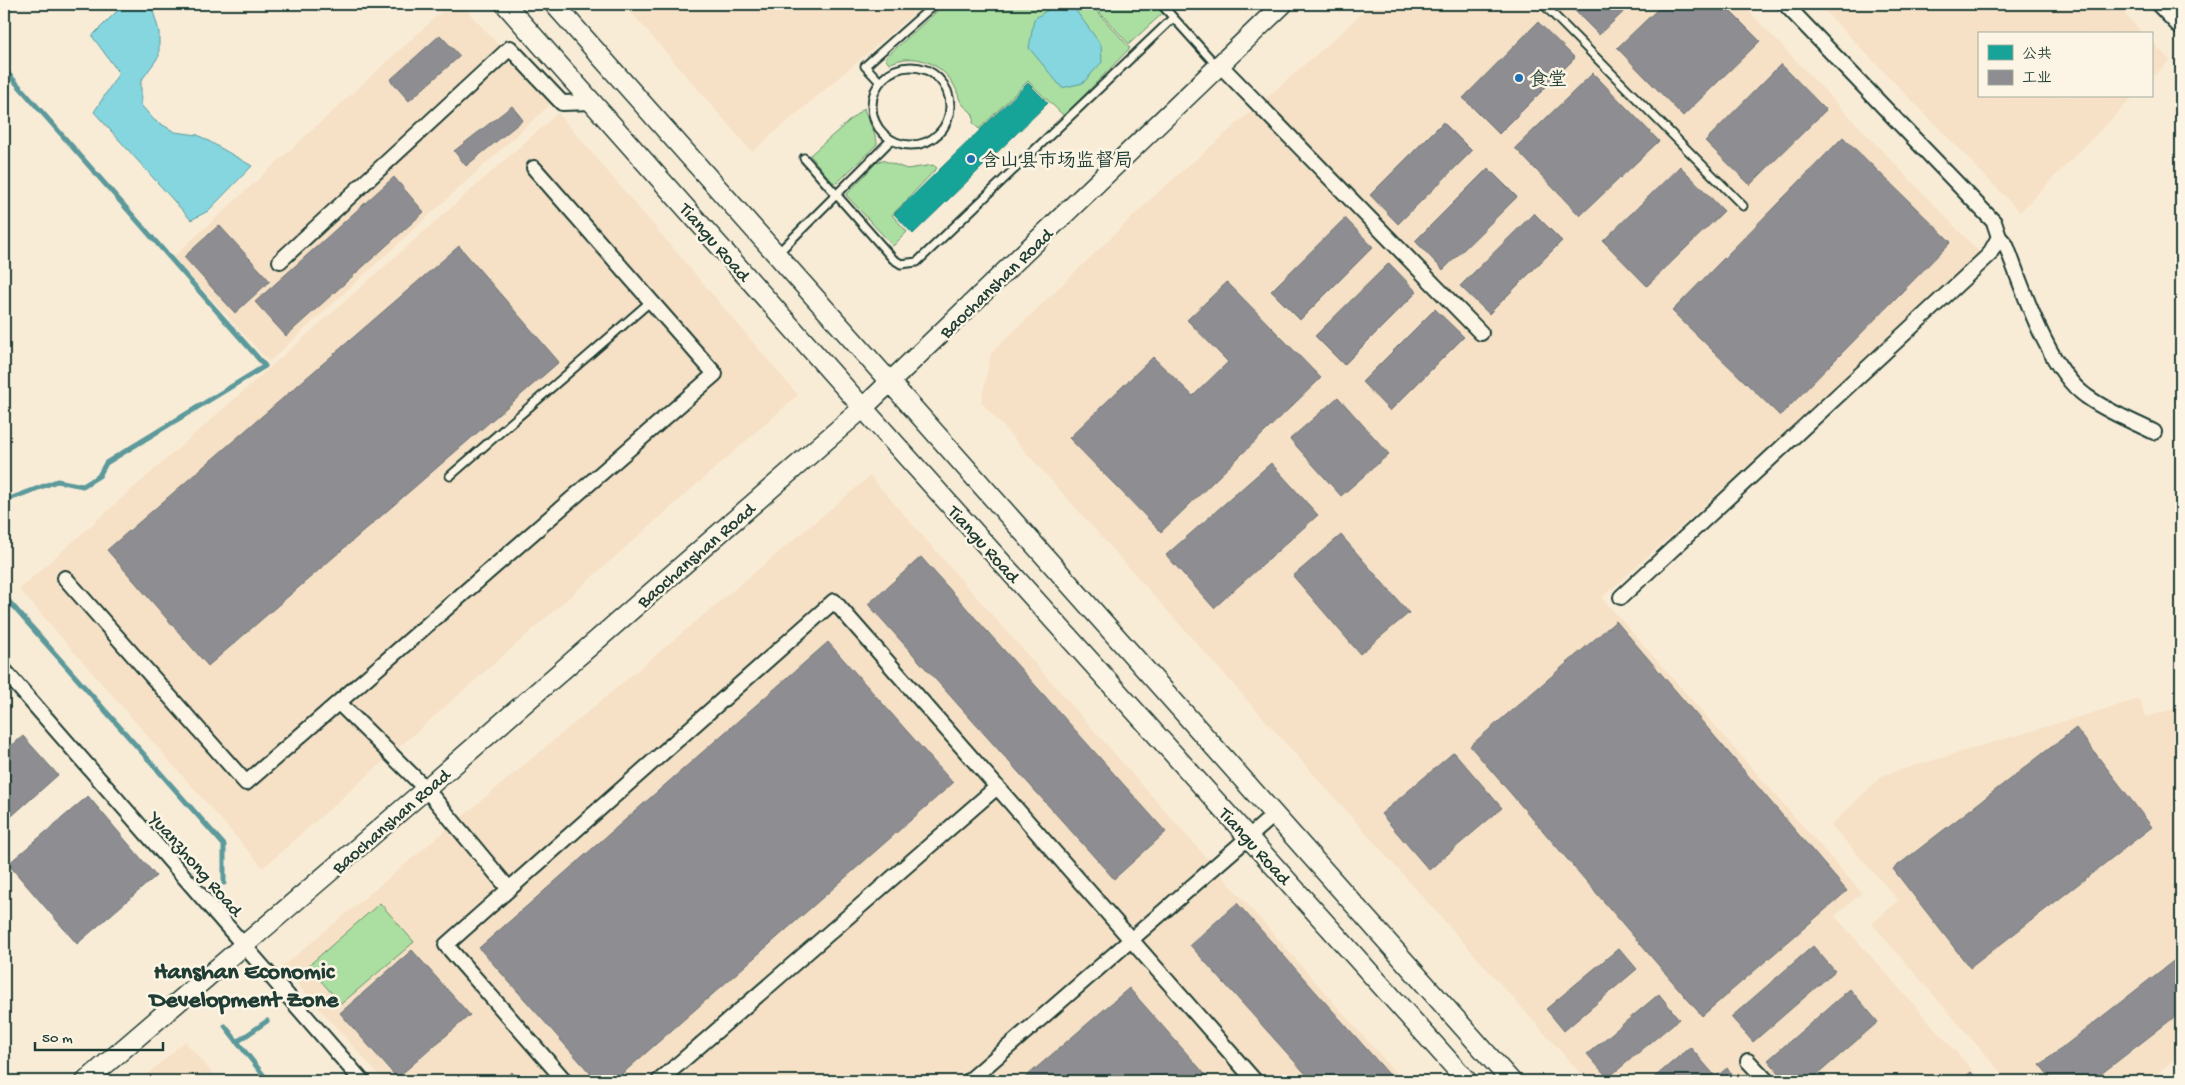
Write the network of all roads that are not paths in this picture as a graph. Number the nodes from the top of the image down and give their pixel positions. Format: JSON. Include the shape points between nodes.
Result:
{"nodes":[{"id":1,"x":505,"y":4,"type":"edge"},
{"id":2,"x":554,"y":4,"type":"edge"},
{"id":3,"x":935,"y":4,"type":"edge"},
{"id":4,"x":1161,"y":4,"type":"edge"},
{"id":5,"x":1283,"y":4,"type":"edge"},
{"id":6,"x":1543,"y":4,"type":"edge"},
{"id":7,"x":1785,"y":4,"type":"edge"},
{"id":8,"x":2158,"y":4,"type":"edge"},
{"id":9,"x":1174,"y":18,"type":"junction"},
{"id":10,"x":2181,"y":28,"type":"edge"},
{"id":11,"x":1218,"y":65,"type":"junction"},
{"id":12,"x":880,"y":82,"type":"junction"},
{"id":13,"x":593,"y":102,"type":"junction"},
{"id":14,"x":891,"y":140,"type":"junction"},
{"id":15,"x":804,"y":158,"type":"dead end"},
{"id":16,"x":534,"y":168,"type":"dead end"},
{"id":17,"x":836,"y":194,"type":"junction"},
{"id":18,"x":1743,"y":206,"type":"dead end"},
{"id":19,"x":1999,"y":237,"type":"junction"},
{"id":20,"x":777,"y":254,"type":"junction"},
{"id":21,"x":280,"y":261,"type":"dead end"},
{"id":22,"x":651,"y":301,"type":"junction"},
{"id":23,"x":1481,"y":333,"type":"dead end"},
{"id":24,"x":889,"y":384,"type":"junction"},
{"id":25,"x":863,"y":408,"type":"junction"},
{"id":26,"x":2154,"y":432,"type":"dead end"},
{"id":27,"x":450,"y":476,"type":"dead end"},
{"id":28,"x":65,"y":578,"type":"dead end"},
{"id":29,"x":1621,"y":597,"type":"dead end"},
{"id":30,"x":4,"y":670,"type":"edge"},
{"id":31,"x":339,"y":702,"type":"junction"},
{"id":32,"x":997,"y":787,"type":"junction"},
{"id":33,"x":426,"y":789,"type":"junction"},
{"id":34,"x":1274,"y":815,"type":"junction"},
{"id":35,"x":1249,"y":836,"type":"junction"},
{"id":36,"x":510,"y":889,"type":"junction"},
{"id":37,"x":1131,"y":940,"type":"junction"},
{"id":38,"x":244,"y":946,"type":"junction"},
{"id":39,"x":1748,"y":1061,"type":"dead end"},
{"id":40,"x":86,"y":1081,"type":"edge"},
{"id":41,"x":362,"y":1081,"type":"edge"},
{"id":42,"x":564,"y":1081,"type":"edge"},
{"id":43,"x":658,"y":1081,"type":"edge"},
{"id":44,"x":969,"y":1081,"type":"edge"},
{"id":45,"x":1255,"y":1081,"type":"edge"},
{"id":46,"x":1467,"y":1081,"type":"edge"},
{"id":47,"x":1511,"y":1081,"type":"edge"},
{"id":48,"x":1767,"y":1081,"type":"edge"}],
"edges":[{"from":1,"to":13,"type":"main road","name":"Tiangu Road"},
{"from":2,"to":20,"type":"main road","name":"Tiangu Road"},
{"from":3,"to":12,"type":"lane","via":[[865,66]]},
{"from":4,"to":9,"type":"lane"},
{"from":5,"to":11,"type":"main road","name":"Baochanshan Road"},
{"from":6,"to":18,"type":"lane"},
{"from":7,"to":19,"type":"street","via":[[1994,222]]},
{"from":8,"to":10,"type":"street"},
{"from":9,"to":11,"type":"lane"},
{"from":9,"to":17,"type":"lane","via":[[917,262],[901,264],[892,259]]},
{"from":11,"to":23,"type":"street"},
{"from":11,"to":24,"type":"main road","name":"Baochanshan Road"},
{"from":12,"to":14,"type":"lane","via":[[874,94],[874,120]]},
{"from":12,"to":14,"type":"lane","via":[[900,68],[913,67],[936,77],[949,98],[946,122],[929,141],[916,145]]},
{"from":13,"to":21,"type":"street","via":[[562,103],[510,48]]},
{"from":13,"to":25,"type":"main road","name":"Tiangu Road"},
{"from":14,"to":17,"type":"lane"},
{"from":15,"to":17,"type":"lane"},
{"from":16,"to":22,"type":"street"},
{"from":17,"to":20,"type":"lane"},
{"from":19,"to":26,"type":"street","via":[[2006,245],[2050,352],[2064,375],[2085,396]]},
{"from":19,"to":29,"type":"street","via":[[1989,255]]},
{"from":20,"to":24,"type":"main road","name":"Tiangu Road"},
{"from":22,"to":27,"type":"lane"},
{"from":22,"to":31,"type":"street","via":[[715,374]]},
{"from":24,"to":25,"type":"main road","name":"Baochanshan Road"},
{"from":24,"to":34,"type":"main road","name":"Tiangu Road"},
{"from":25,"to":33,"type":"main road","name":"Baochanshan Road"},
{"from":25,"to":35,"type":"main road","name":"Tiangu Road"},
{"from":28,"to":31,"type":"street","via":[[246,783]]},
{"from":30,"to":38,"type":"street","name":"Yuanzhong Road"},
{"from":31,"to":33,"type":"street"},
{"from":32,"to":36,"type":"street","via":[[834,601]]},
{"from":32,"to":37,"type":"street"},
{"from":32,"to":43,"type":"street"},
{"from":33,"to":36,"type":"street"},
{"from":33,"to":38,"type":"main road","name":"Baochanshan Road"},
{"from":34,"to":35,"type":"street"},
{"from":34,"to":47,"type":"main road","name":"Tiangu Road"},
{"from":35,"to":37,"type":"street"},
{"from":35,"to":46,"type":"main road","name":"Tiangu Road"},
{"from":36,"to":42,"type":"street","via":[[446,945]]},
{"from":37,"to":44,"type":"street"},
{"from":37,"to":45,"type":"street"},
{"from":38,"to":40,"type":"main road","name":"Baochanshan Road"},
{"from":38,"to":41,"type":"street","name":"Yuanzhong Road"},
{"from":39,"to":48,"type":"street"}]}
